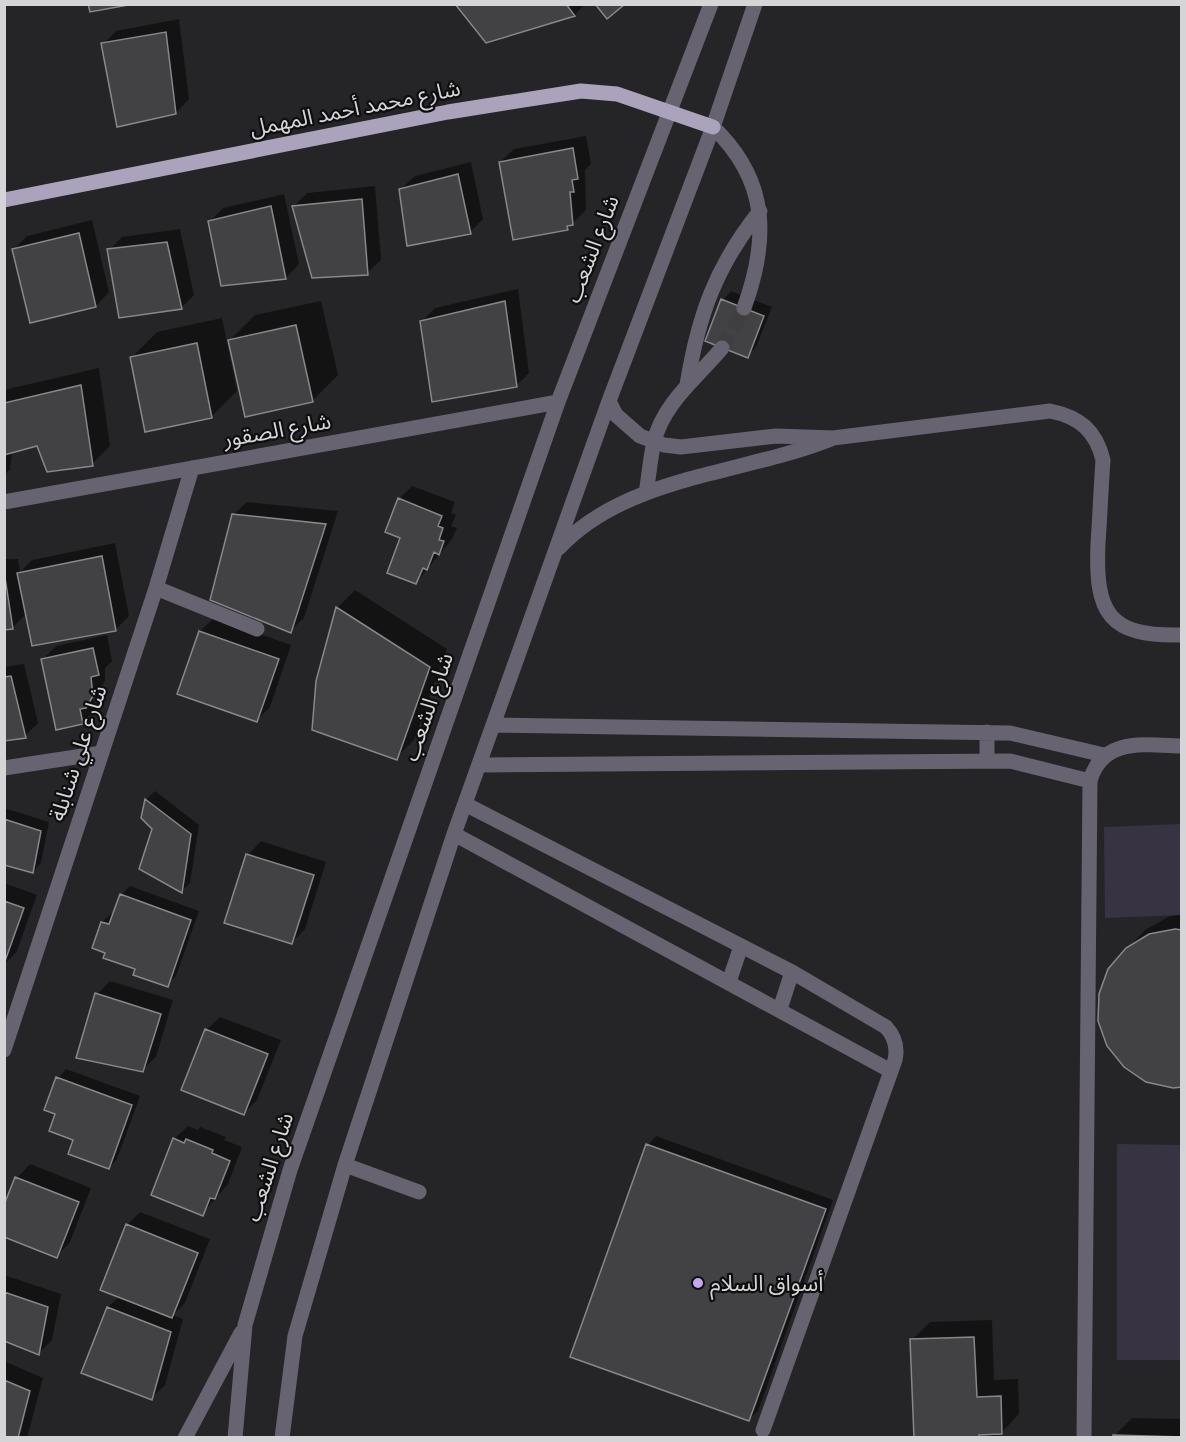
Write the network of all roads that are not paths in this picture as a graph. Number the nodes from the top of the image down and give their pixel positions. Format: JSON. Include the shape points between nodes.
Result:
{"nodes":[{"id":1,"x":711,"y":4,"type":"edge"},
{"id":2,"x":755,"y":4,"type":"edge"},
{"id":3,"x":669,"y":110,"type":"junction"},
{"id":4,"x":713,"y":127,"type":"junction"},
{"id":5,"x":4,"y":200,"type":"edge"},
{"id":6,"x":760,"y":211,"type":"junction"},
{"id":7,"x":744,"y":308,"type":"tunnel mouth"},
{"id":8,"x":722,"y":348,"type":"tunnel mouth"},
{"id":9,"x":687,"y":385,"type":"junction"},
{"id":10,"x":609,"y":401,"type":"junction"},
{"id":11,"x":558,"y":402,"type":"junction"},
{"id":12,"x":834,"y":438,"type":"junction"},
{"id":13,"x":654,"y":441,"type":"junction"},
{"id":14,"x":192,"y":468,"type":"junction"},
{"id":15,"x":646,"y":493,"type":"junction"},
{"id":16,"x":4,"y":502,"type":"edge"},
{"id":17,"x":554,"y":554,"type":"junction"},
{"id":18,"x":156,"y":588,"type":"junction"},
{"id":19,"x":256,"y":629,"type":"dead end"},
{"id":20,"x":1182,"y":634,"type":"edge"},
{"id":21,"x":494,"y":724,"type":"junction"},
{"id":22,"x":987,"y":732,"type":"junction"},
{"id":23,"x":1182,"y":746,"type":"edge"},
{"id":24,"x":102,"y":753,"type":"junction"},
{"id":25,"x":1104,"y":755,"type":"junction"},
{"id":26,"x":987,"y":761,"type":"junction"},
{"id":27,"x":480,"y":765,"type":"junction"},
{"id":28,"x":4,"y":768,"type":"edge"},
{"id":29,"x":1090,"y":781,"type":"junction"},
{"id":30,"x":465,"y":804,"type":"junction"},
{"id":31,"x":454,"y":834,"type":"junction"},
{"id":32,"x":741,"y":946,"type":"junction"},
{"id":33,"x":792,"y":972,"type":"junction"},
{"id":34,"x":729,"y":982,"type":"junction"},
{"id":35,"x":780,"y":1009,"type":"junction"},
{"id":36,"x":4,"y":1050,"type":"edge"},
{"id":37,"x":891,"y":1071,"type":"junction"},
{"id":38,"x":345,"y":1165,"type":"junction"},
{"id":39,"x":419,"y":1192,"type":"dead end"},
{"id":40,"x":245,"y":1324,"type":"junction"},
{"id":41,"x":763,"y":1430,"type":"dead end"},
{"id":42,"x":185,"y":1437,"type":"edge"},
{"id":43,"x":235,"y":1437,"type":"edge"},
{"id":44,"x":282,"y":1437,"type":"edge"},
{"id":45,"x":1084,"y":1437,"type":"edge"}],
"edges":[{"from":1,"to":3,"type":"street","name":"شارع الشعب"},
{"from":2,"to":4,"type":"street"},
{"from":3,"to":4,"type":"main road","name":"شارع محمد أحمد المهمل"},
{"from":3,"to":5,"type":"main road","name":"شارع محمد أحمد المهمل","via":[[616,94],[581,91]]},
{"from":3,"to":11,"type":"street","name":"شارع الشعب"},
{"from":4,"to":6,"type":"street","via":[[747,171]]},
{"from":4,"to":10,"type":"street"},
{"from":6,"to":7,"type":"street","via":[[758,260]]},
{"from":6,"to":9,"type":"street","via":[[740,236],[709,292]]},
{"from":8,"to":9,"type":"street"},
{"from":9,"to":13,"type":"street","via":[[666,414]]},
{"from":10,"to":13,"type":"street","via":[[627,427]]},
{"from":10,"to":17,"type":"street"},
{"from":11,"to":14,"type":"street","name":"شارع الصقور"},
{"from":11,"to":40,"type":"street","name":"شارع الشعب","via":[[290,1170]]},
{"from":12,"to":13,"type":"street","via":[[785,435],[681,447]]},
{"from":12,"to":15,"type":"street"},
{"from":12,"to":20,"type":"street","via":[[1050,411],[1080,421],[1099,445],[1103,460],[1096,579],[1103,604],[1119,624],[1132,631],[1146,635]]},
{"from":13,"to":15,"type":"street"},
{"from":14,"to":16,"type":"street","name":"شارع الصقور"},
{"from":14,"to":18,"type":"street","name":"شارع علي شنابلة"},
{"from":15,"to":17,"type":"street","via":[[595,516]]},
{"from":17,"to":21,"type":"street"},
{"from":18,"to":19,"type":"street"},
{"from":18,"to":24,"type":"street","name":"شارع علي شنابلة"},
{"from":21,"to":22,"type":"street"},
{"from":21,"to":27,"type":"street"},
{"from":22,"to":25,"type":"street","via":[[1010,733]]},
{"from":22,"to":26,"type":"street"},
{"from":23,"to":25,"type":"street","via":[[1123,746]]},
{"from":24,"to":28,"type":"street"},
{"from":24,"to":36,"type":"street","name":"شارع علي شنابلة"},
{"from":25,"to":29,"type":"street"},
{"from":26,"to":27,"type":"street"},
{"from":26,"to":29,"type":"street","via":[[1010,761]]},
{"from":27,"to":30,"type":"street"},
{"from":29,"to":45,"type":"street"},
{"from":30,"to":31,"type":"street"},
{"from":30,"to":32,"type":"street"},
{"from":31,"to":34,"type":"street"},
{"from":31,"to":38,"type":"street"},
{"from":32,"to":33,"type":"street"},
{"from":32,"to":34,"type":"street"},
{"from":33,"to":35,"type":"street"},
{"from":33,"to":37,"type":"street","via":[[886,1027],[897,1051]]},
{"from":34,"to":35,"type":"street"},
{"from":35,"to":37,"type":"street"},
{"from":37,"to":41,"type":"street"},
{"from":38,"to":39,"type":"street"},
{"from":38,"to":44,"type":"street","via":[[295,1336]]},
{"from":40,"to":42,"type":"street"},
{"from":40,"to":43,"type":"street","name":"شارع الشعب"}]}
